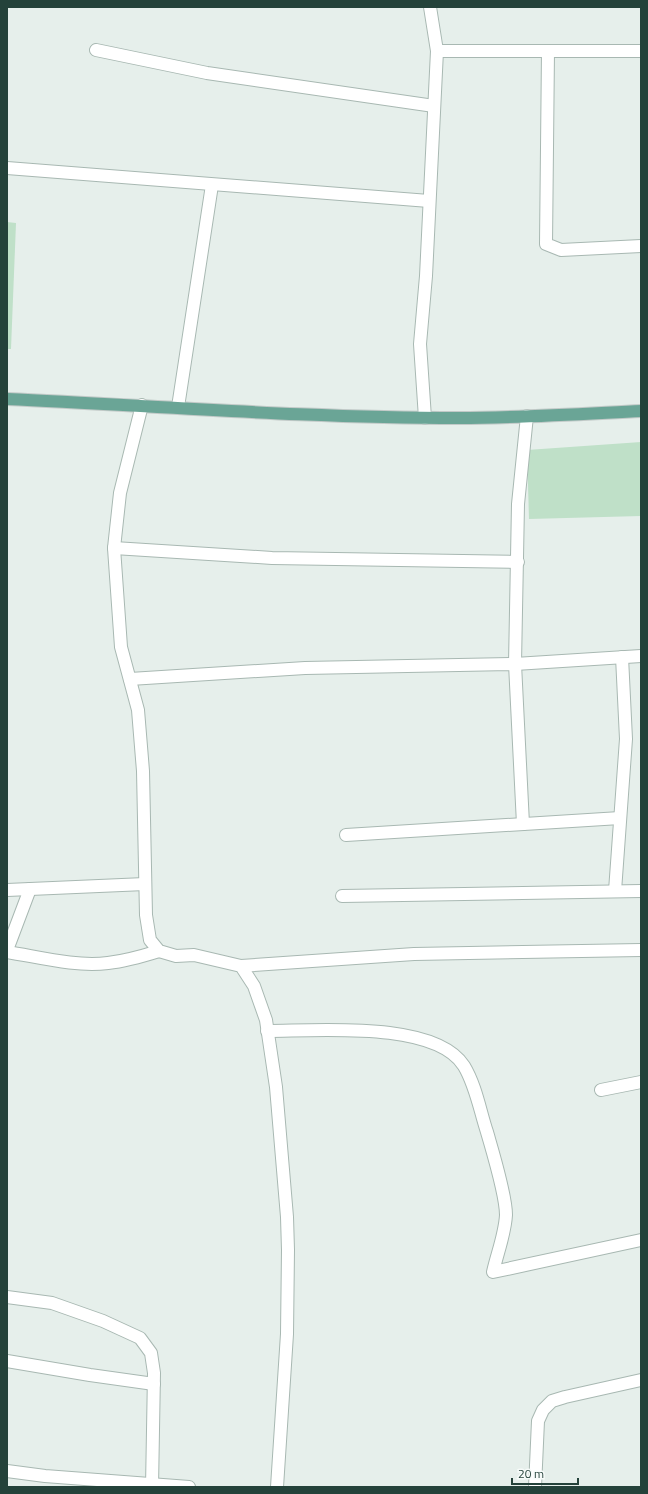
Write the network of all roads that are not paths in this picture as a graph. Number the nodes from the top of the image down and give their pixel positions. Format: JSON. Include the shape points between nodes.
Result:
{"nodes":[{"id":1,"x":430,"y":7,"type":"edge"},
{"id":2,"x":96,"y":50,"type":"dead end"},
{"id":3,"x":437,"y":51,"type":"junction"},
{"id":4,"x":548,"y":51,"type":"junction"},
{"id":5,"x":641,"y":51,"type":"edge"},
{"id":6,"x":434,"y":106,"type":"junction"},
{"id":7,"x":7,"y":168,"type":"edge"},
{"id":8,"x":212,"y":185,"type":"junction"},
{"id":9,"x":429,"y":201,"type":"junction"},
{"id":10,"x":641,"y":246,"type":"edge"},
{"id":11,"x":7,"y":399,"type":"edge"},
{"id":12,"x":142,"y":405,"type":"junction"},
{"id":13,"x":178,"y":407,"type":"junction"},
{"id":14,"x":641,"y":411,"type":"edge"},
{"id":15,"x":527,"y":416,"type":"junction"},
{"id":16,"x":425,"y":418,"type":"junction"},
{"id":17,"x":114,"y":548,"type":"junction"},
{"id":18,"x":518,"y":562,"type":"junction"},
{"id":19,"x":641,"y":656,"type":"edge"},
{"id":20,"x":622,"y":657,"type":"junction"},
{"id":21,"x":515,"y":664,"type":"junction"},
{"id":22,"x":130,"y":679,"type":"junction"},
{"id":23,"x":620,"y":818,"type":"junction"},
{"id":24,"x":523,"y":824,"type":"junction"},
{"id":25,"x":346,"y":835,"type":"dead end"},
{"id":26,"x":145,"y":884,"type":"junction"},
{"id":27,"x":30,"y":889,"type":"junction"},
{"id":28,"x":7,"y":890,"type":"edge"},
{"id":29,"x":615,"y":891,"type":"junction"},
{"id":30,"x":641,"y":891,"type":"edge"},
{"id":31,"x":342,"y":896,"type":"dead end"},
{"id":32,"x":641,"y":950,"type":"edge"},
{"id":33,"x":7,"y":951,"type":"edge"},
{"id":34,"x":159,"y":951,"type":"junction"},
{"id":35,"x":241,"y":966,"type":"junction"},
{"id":36,"x":267,"y":1031,"type":"junction"},
{"id":37,"x":641,"y":1082,"type":"edge"},
{"id":38,"x":601,"y":1090,"type":"dead end"},
{"id":39,"x":641,"y":1240,"type":"edge"},
{"id":40,"x":7,"y":1298,"type":"edge"},
{"id":41,"x":7,"y":1361,"type":"edge"},
{"id":42,"x":641,"y":1380,"type":"edge"},
{"id":43,"x":154,"y":1384,"type":"junction"},
{"id":44,"x":7,"y":1471,"type":"edge"},
{"id":45,"x":153,"y":1486,"type":"edge"},
{"id":46,"x":189,"y":1487,"type":"edge"},
{"id":47,"x":277,"y":1487,"type":"edge"},
{"id":48,"x":535,"y":1487,"type":"edge"}],
"edges":[{"from":1,"to":3,"type":"street"},
{"from":2,"to":6,"type":"street","via":[[207,73]]},
{"from":3,"to":4,"type":"street"},
{"from":3,"to":6,"type":"street"},
{"from":4,"to":5,"type":"street"},
{"from":4,"to":10,"type":"street","via":[[546,244],[561,250]]},
{"from":6,"to":9,"type":"street"},
{"from":7,"to":8,"type":"street"},
{"from":8,"to":9,"type":"street"},
{"from":8,"to":13,"type":"street"},
{"from":9,"to":16,"type":"street","via":[[420,344]]},
{"from":11,"to":12,"type":"main road"},
{"from":12,"to":13,"type":"main road"},
{"from":12,"to":17,"type":"street","via":[[120,493]]},
{"from":13,"to":16,"type":"main road"},
{"from":14,"to":15,"type":"main road"},
{"from":15,"to":16,"type":"main road"},
{"from":15,"to":18,"type":"street","via":[[518,504]]},
{"from":17,"to":18,"type":"street","via":[[280,559]]},
{"from":17,"to":22,"type":"street","via":[[121,647]]},
{"from":18,"to":21,"type":"street"},
{"from":19,"to":20,"type":"street"},
{"from":20,"to":21,"type":"street"},
{"from":20,"to":23,"type":"street","via":[[626,739]]},
{"from":21,"to":22,"type":"street","via":[[305,668]]},
{"from":21,"to":24,"type":"street"},
{"from":22,"to":26,"type":"street","via":[[138,710],[143,771]]},
{"from":23,"to":24,"type":"street"},
{"from":23,"to":29,"type":"street"},
{"from":24,"to":25,"type":"street"},
{"from":26,"to":27,"type":"street"},
{"from":26,"to":34,"type":"street","via":[[150,940]]},
{"from":27,"to":28,"type":"street"},
{"from":27,"to":33,"type":"street"},
{"from":29,"to":30,"type":"street"},
{"from":29,"to":31,"type":"street"},
{"from":32,"to":35,"type":"street","via":[[414,954]]},
{"from":33,"to":34,"type":"street","via":[[81,963],[107,963]]},
{"from":34,"to":35,"type":"street","via":[[176,956],[194,955]]},
{"from":35,"to":36,"type":"street","via":[[254,986],[266,1020]]},
{"from":36,"to":39,"type":"street","via":[[399,1033],[427,1040],[449,1052],[463,1065],[471,1080],[488,1135],[504,1198],[504,1228],[493,1272]]},
{"from":36,"to":47,"type":"street","via":[[276,1087],[288,1250],[287,1334]]},
{"from":37,"to":38,"type":"street"},
{"from":40,"to":43,"type":"street","via":[[52,1303],[103,1321],[140,1338],[151,1353]]},
{"from":41,"to":43,"type":"street"},
{"from":42,"to":48,"type":"street","via":[[565,1396],[552,1401],[543,1410],[538,1421]]},
{"from":43,"to":45,"type":"street"},
{"from":44,"to":45,"type":"street"},
{"from":45,"to":46,"type":"street"}]}
